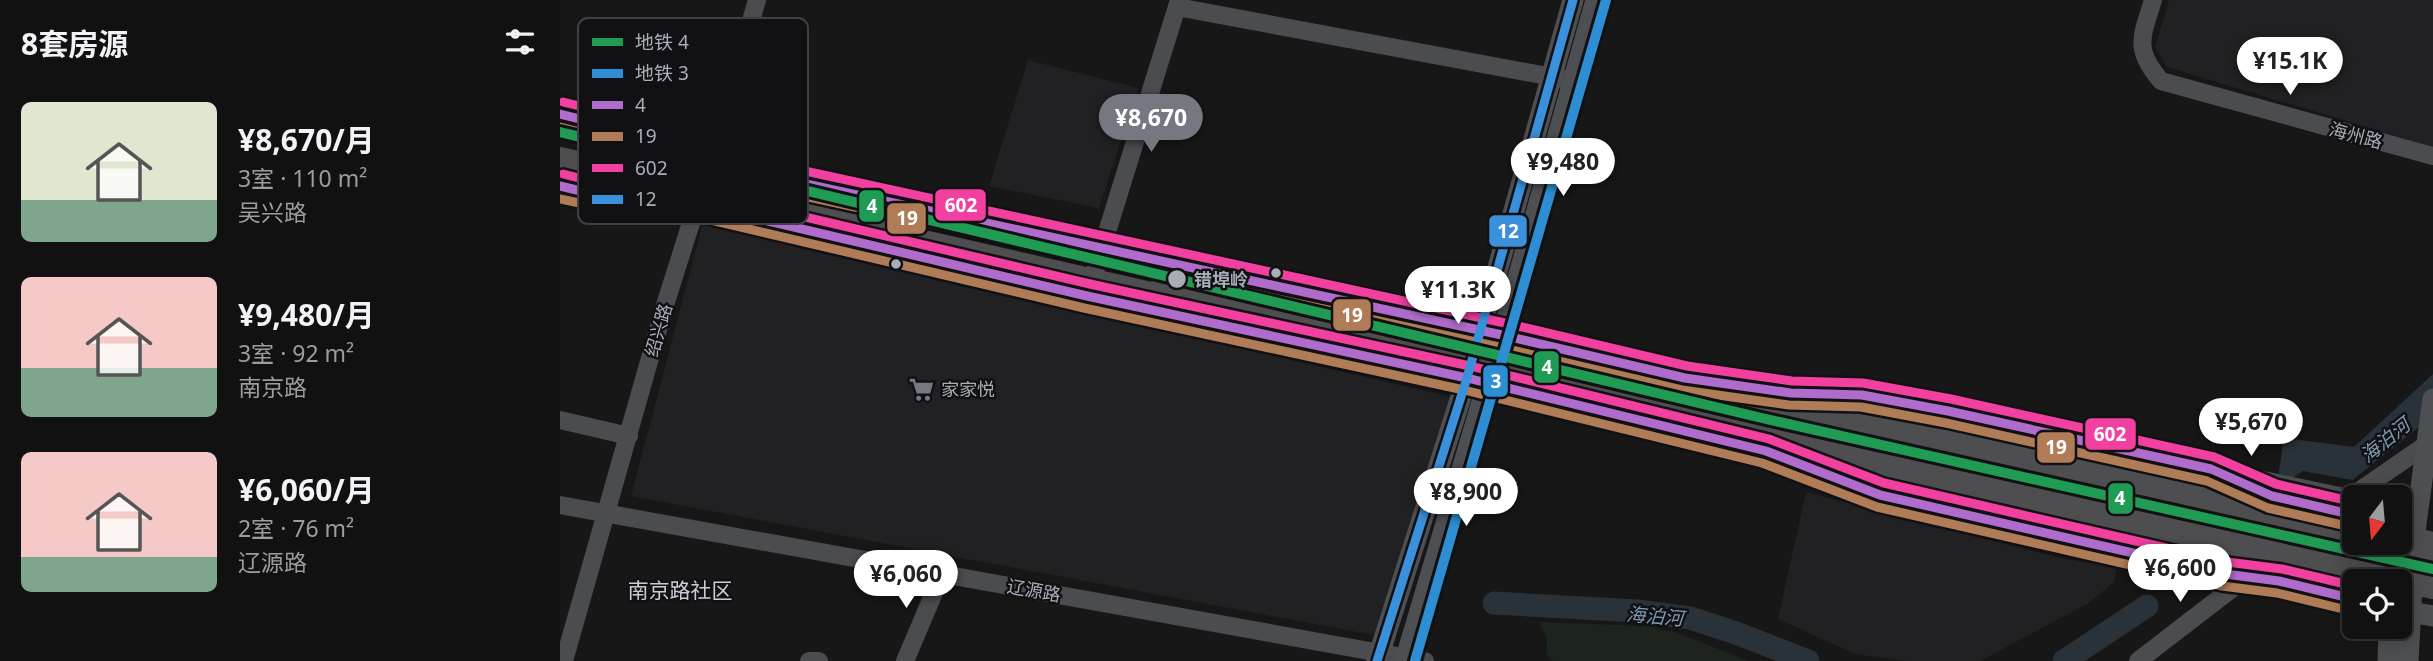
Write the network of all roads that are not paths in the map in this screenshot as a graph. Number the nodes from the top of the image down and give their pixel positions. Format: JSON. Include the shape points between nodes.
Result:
{"nodes":[{"id":1,"x":757,"y":0,"type":"edge"},
{"id":2,"x":1573,"y":0,"type":"edge"},
{"id":3,"x":1596,"y":0,"type":"edge"},
{"id":4,"x":2153,"y":0,"type":"edge"},
{"id":5,"x":1178,"y":3,"type":"edge"},
{"id":6,"x":752,"y":18,"type":"edge"},
{"id":7,"x":1551,"y":78,"type":"junction"},
{"id":8,"x":1574,"y":81,"type":"junction"},
{"id":9,"x":560,"y":114,"type":"edge"},
{"id":10,"x":578,"y":118,"type":"edge"},
{"id":11,"x":560,"y":142,"type":"edge"},
{"id":12,"x":578,"y":146,"type":"edge"},
{"id":13,"x":2433,"y":156,"type":"edge"},
{"id":14,"x":560,"y":159,"type":"edge"},
{"id":15,"x":578,"y":163,"type":"edge"},
{"id":16,"x":808,"y":184,"type":"edge"},
{"id":17,"x":560,"y":186,"type":"edge"},
{"id":18,"x":578,"y":190,"type":"edge"},
{"id":19,"x":808,"y":200,"type":"edge"},
{"id":20,"x":808,"y":216,"type":"edge"},
{"id":21,"x":690,"y":224,"type":"edge"},
{"id":22,"x":781,"y":224,"type":"edge"},
{"id":23,"x":1102,"y":248,"type":"junction"},
{"id":24,"x":1087,"y":296,"type":"junction"},
{"id":25,"x":1479,"y":330,"type":"junction"},
{"id":26,"x":1502,"y":335,"type":"junction"},
{"id":27,"x":1467,"y":378,"type":"junction"},
{"id":28,"x":1488,"y":384,"type":"junction"},
{"id":29,"x":1791,"y":393,"type":"junction"},
{"id":30,"x":2433,"y":399,"type":"edge"},
{"id":31,"x":560,"y":420,"type":"edge"},
{"id":32,"x":629,"y":436,"type":"junction"},
{"id":33,"x":2430,"y":441,"type":"edge"},
{"id":34,"x":1766,"y":451,"type":"junction"},
{"id":35,"x":2422,"y":477,"type":"junction"},
{"id":36,"x":2369,"y":485,"type":"edge"},
{"id":37,"x":2433,"y":497,"type":"edge"},
{"id":38,"x":560,"y":505,"type":"edge"},
{"id":39,"x":2342,"y":511,"type":"edge"},
{"id":40,"x":2342,"y":512,"type":"edge"},
{"id":41,"x":607,"y":514,"type":"junction"},
{"id":42,"x":2416,"y":534,"type":"edge"},
{"id":43,"x":2433,"y":562,"type":"edge"},
{"id":44,"x":2403,"y":569,"type":"edge"},
{"id":45,"x":942,"y":574,"type":"junction"},
{"id":46,"x":2247,"y":576,"type":"junction"},
{"id":47,"x":2342,"y":582,"type":"edge"},
{"id":48,"x":2433,"y":587,"type":"edge"},
{"id":49,"x":2342,"y":596,"type":"edge"},
{"id":50,"x":2415,"y":608,"type":"edge"},
{"id":51,"x":2389,"y":639,"type":"edge"},
{"id":52,"x":1378,"y":657,"type":"edge"},
{"id":53,"x":1412,"y":660,"type":"edge"},
{"id":54,"x":564,"y":661,"type":"edge"},
{"id":55,"x":809,"y":661,"type":"edge"},
{"id":56,"x":819,"y":661,"type":"edge"},
{"id":57,"x":905,"y":661,"type":"edge"},
{"id":58,"x":2137,"y":661,"type":"edge"},
{"id":59,"x":2388,"y":661,"type":"edge"},
{"id":60,"x":2408,"y":661,"type":"edge"}],
"edges":[{"from":1,"to":6,"type":"street","name":"绍兴路"},
{"from":2,"to":7,"type":"main road"},
{"from":3,"to":8,"type":"main road"},
{"from":4,"to":13,"type":"street","name":"海州路","via":[[2141,43],[2147,64],[2161,81]]},
{"from":5,"to":7,"type":"street"},
{"from":5,"to":23,"type":"street"},
{"from":7,"to":8,"type":"street"},
{"from":7,"to":25,"type":"main road"},
{"from":8,"to":26,"type":"main road"},
{"from":9,"to":10,"type":"main road"},
{"from":11,"to":12,"type":"highway","bridge":true},
{"from":14,"to":15,"type":"highway","bridge":true},
{"from":16,"to":23,"type":"main road"},
{"from":17,"to":18,"type":"main road"},
{"from":19,"to":43,"type":"highway","bridge":true},
{"from":20,"to":48,"type":"highway","bridge":true},
{"from":21,"to":32,"type":"street","name":"绍兴路"},
{"from":22,"to":24,"type":"main road"},
{"from":23,"to":24,"type":"street"},
{"from":23,"to":25,"type":"main road"},
{"from":24,"to":27,"type":"main road"},
{"from":25,"to":26,"type":"main road"},
{"from":25,"to":27,"type":"main road"},
{"from":26,"to":28,"type":"main road"},
{"from":26,"to":29,"type":"main road","via":[[1685,378]]},
{"from":27,"to":28,"type":"main road"},
{"from":27,"to":52,"type":"main road"},
{"from":28,"to":34,"type":"main road"},
{"from":28,"to":53,"type":"main road"},
{"from":29,"to":39,"type":"main road","via":[[1862,394],[2211,469]]},
{"from":29,"to":40,"type":"highway","via":[[1850,410]]},
{"from":30,"to":33,"type":"main road"},
{"from":31,"to":32,"type":"street"},
{"from":32,"to":41,"type":"street","name":"绍兴路"},
{"from":33,"to":35,"type":"main road"},
{"from":33,"to":36,"type":"street"},
{"from":34,"to":46,"type":"main road","via":[[1880,495]]},
{"from":34,"to":47,"type":"highway"},
{"from":35,"to":37,"type":"main road"},
{"from":35,"to":42,"type":"main road"},
{"from":38,"to":41,"type":"street","name":"辽源路"},
{"from":41,"to":45,"type":"street","name":"辽源路"},
{"from":41,"to":54,"type":"street","name":"绍兴路"},
{"from":42,"to":44,"type":"main road"},
{"from":42,"to":50,"type":"main road"},
{"from":45,"to":52,"type":"street","name":"辽源路"},
{"from":45,"to":57,"type":"street"},
{"from":46,"to":49,"type":"main road"},
{"from":46,"to":58,"type":"street"},
{"from":50,"to":60,"type":"main road"},
{"from":51,"to":59,"type":"main road"},
{"from":52,"to":53,"type":"street","name":"辽源路"},
{"from":55,"to":56,"type":"street"}]}
